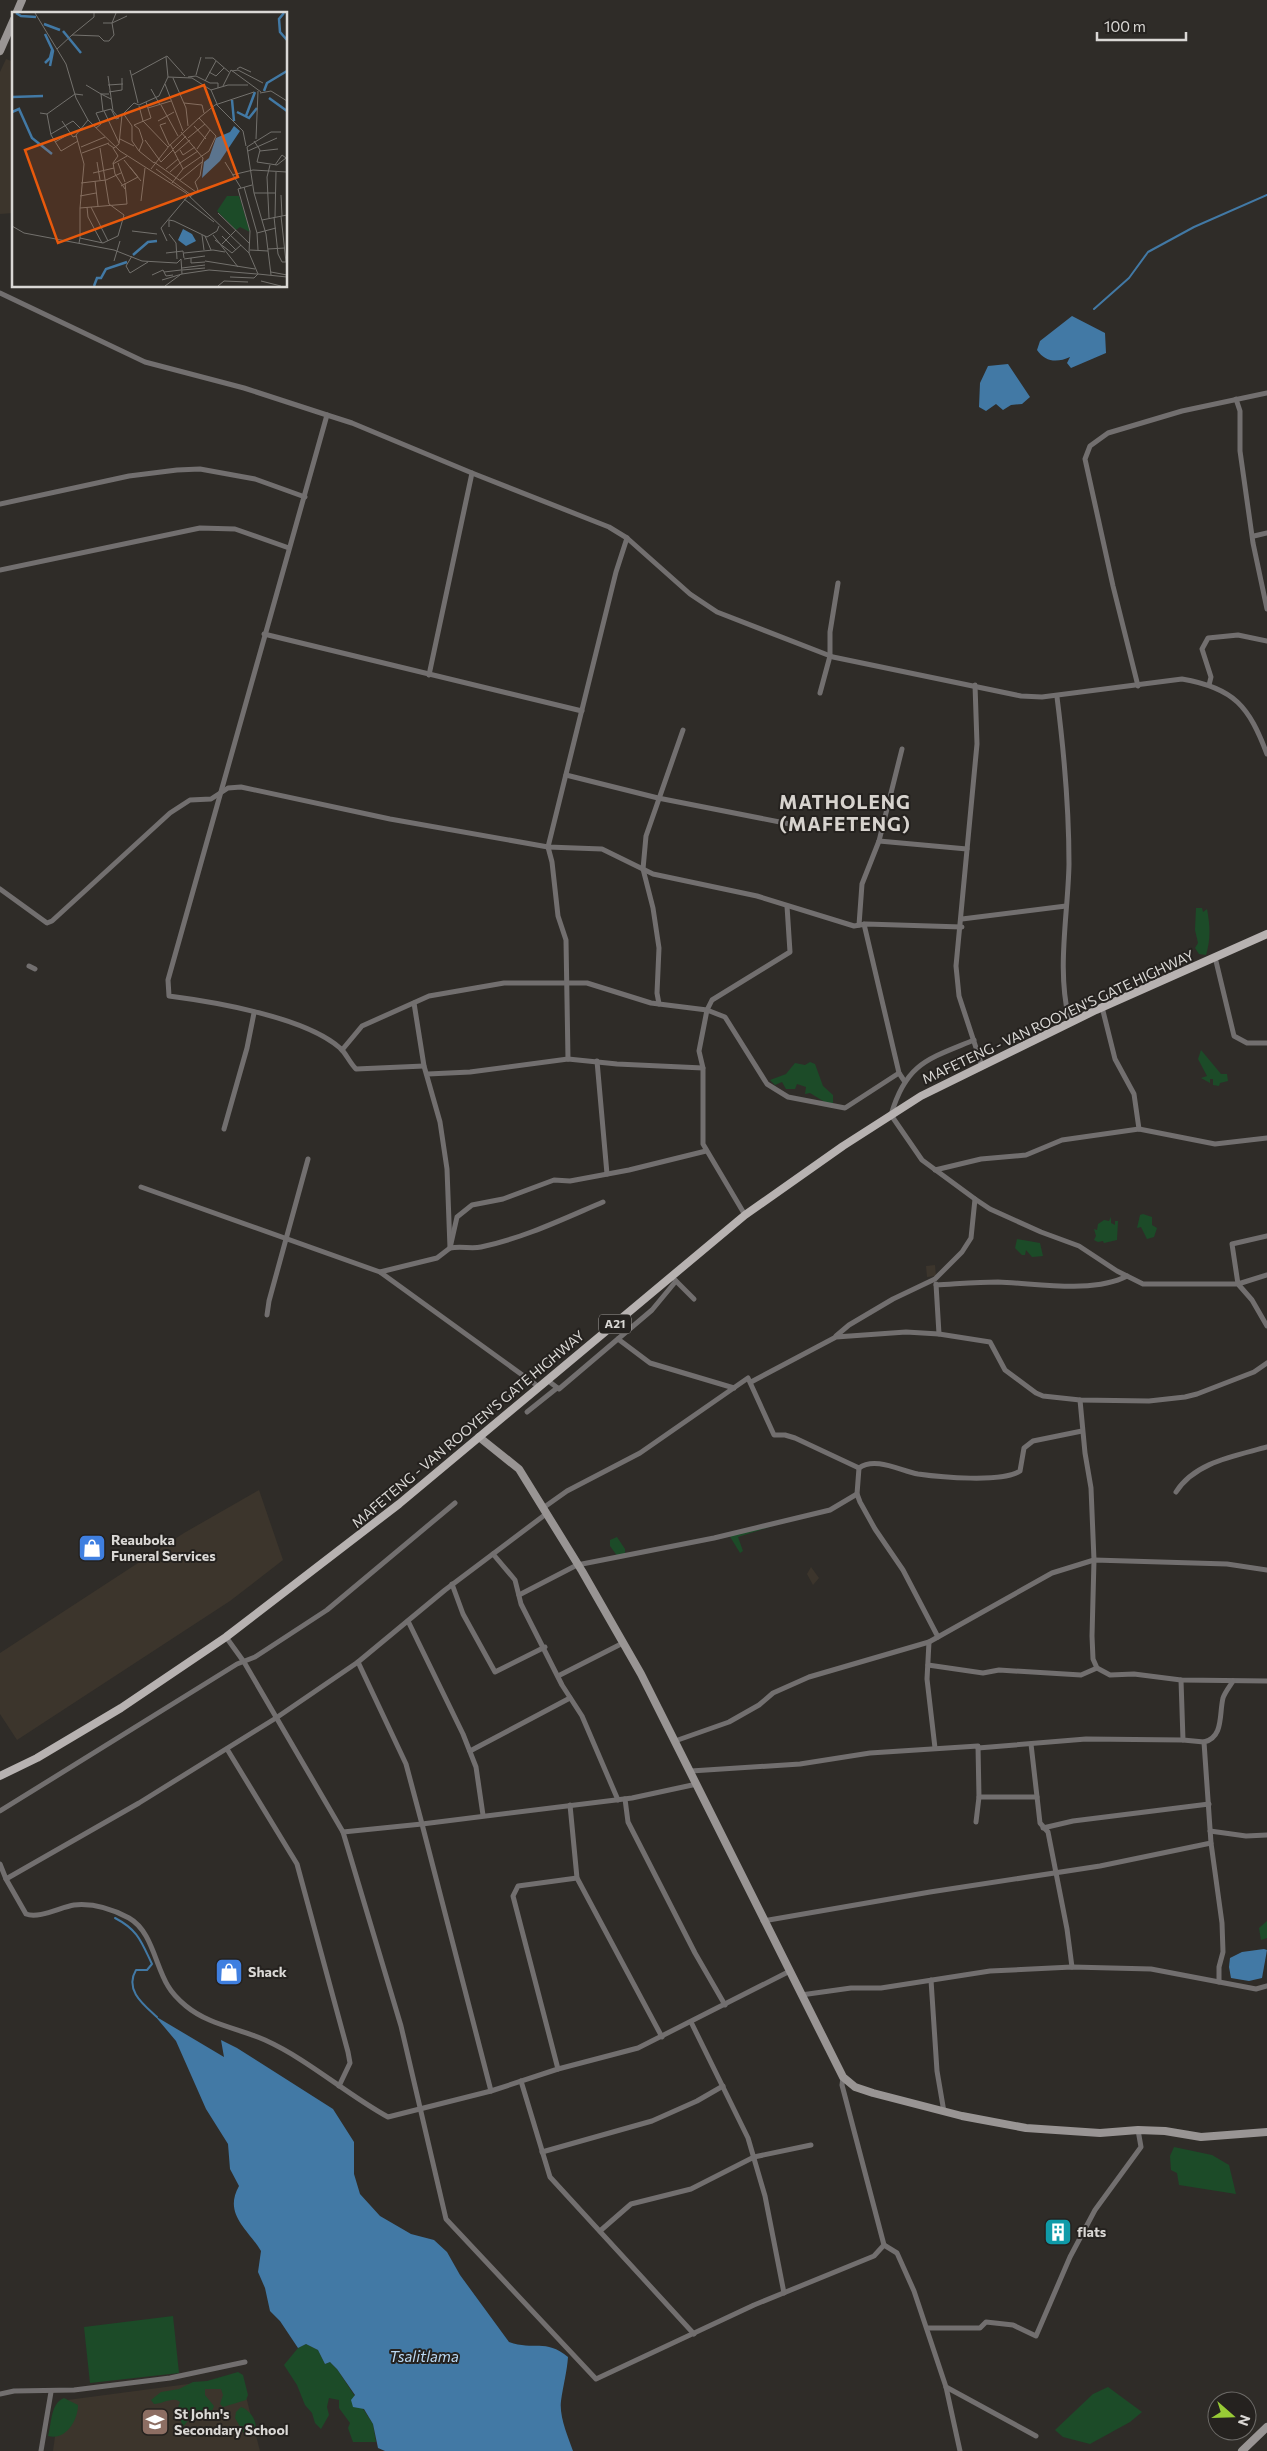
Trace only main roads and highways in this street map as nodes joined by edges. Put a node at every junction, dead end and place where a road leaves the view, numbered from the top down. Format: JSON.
{"nodes":[{"id":1,"x":1267,"y":934,"type":"edge"},
{"id":2,"x":0,"y":1776,"type":"edge"}],
"edges":[{"from":1,"to":2,"type":"main road","name":"MAFETENG - VAN ROOYEN'S GATE HIGHWAY","number":"A21"}]}
